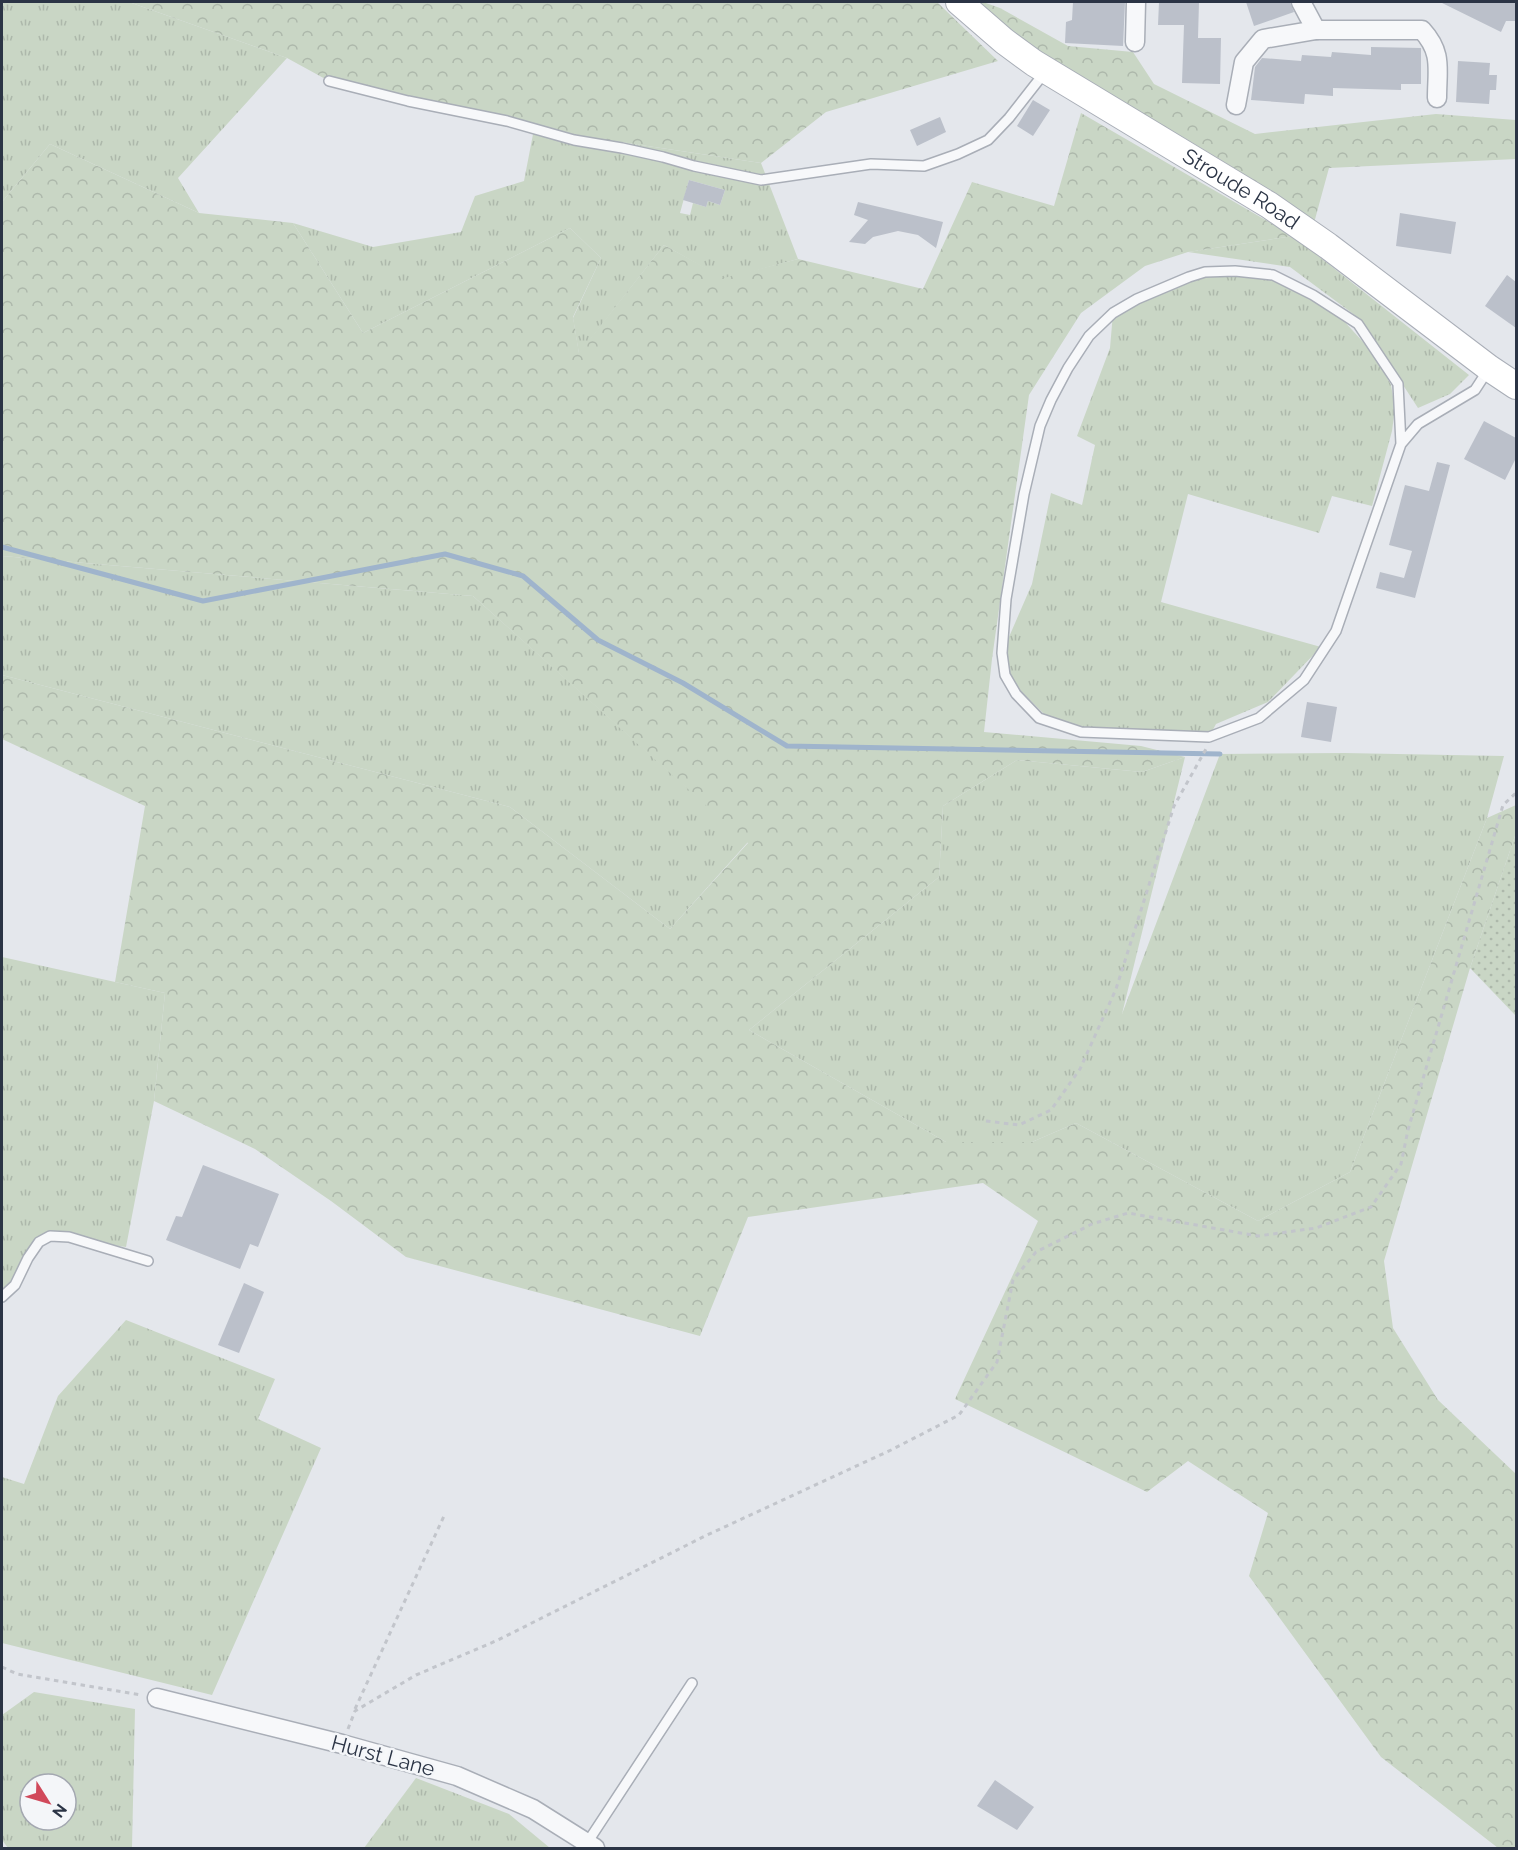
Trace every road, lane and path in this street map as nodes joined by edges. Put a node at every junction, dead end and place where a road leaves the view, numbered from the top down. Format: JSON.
{"nodes":[{"id":1,"x":959,"y":2,"type":"edge"},
{"id":2,"x":1136,"y":2,"type":"edge"},
{"id":3,"x":1301,"y":2,"type":"edge"},
{"id":4,"x":1316,"y":30,"type":"junction"},
{"id":5,"x":1135,"y":42,"type":"dead end"},
{"id":6,"x":1046,"y":70,"type":"junction"},
{"id":7,"x":329,"y":81,"type":"dead end"},
{"id":8,"x":1437,"y":98,"type":"dead end"},
{"id":9,"x":1236,"y":105,"type":"dead end"},
{"id":10,"x":1489,"y":368,"type":"junction"},
{"id":11,"x":1516,"y":386,"type":"edge"},
{"id":12,"x":1401,"y":444,"type":"junction"},
{"id":13,"x":1207,"y":747,"type":"dead end"},
{"id":14,"x":1516,"y":793,"type":"edge"},
{"id":15,"x":986,"y":1121,"type":"dead end"},
{"id":16,"x":148,"y":1261,"type":"dead end"},
{"id":17,"x":2,"y":1297,"type":"edge"},
{"id":18,"x":444,"y":1516,"type":"dead end"},
{"id":19,"x":2,"y":1667,"type":"edge"},
{"id":20,"x":692,"y":1683,"type":"dead end"},
{"id":21,"x":157,"y":1698,"type":"joint"},
{"id":22,"x":354,"y":1711,"type":"junction"},
{"id":23,"x":342,"y":1744,"type":"junction"},
{"id":24,"x":591,"y":1846,"type":"edge"}],
"edges":[{"from":1,"to":6,"type":"street","name":"Stroude Road"},
{"from":2,"to":5,"type":"street"},
{"from":3,"to":4,"type":"street"},
{"from":4,"to":8,"type":"street"},
{"from":4,"to":9,"type":"street"},
{"from":6,"to":7,"type":"lane"},
{"from":6,"to":10,"type":"street","name":"Stroude Road"},
{"from":10,"to":11,"type":"street","name":"Stroude Road"},
{"from":10,"to":12,"type":"lane"},
{"from":12,"to":12,"type":"lane"},
{"from":13,"to":15,"type":"path"},
{"from":14,"to":22,"type":"path"},
{"from":16,"to":17,"type":"lane"},
{"from":18,"to":22,"type":"path"},
{"from":19,"to":21,"type":"path"},
{"from":20,"to":24,"type":"lane"},
{"from":21,"to":23,"type":"street","name":"Hurst Lane"},
{"from":22,"to":23,"type":"path"},
{"from":23,"to":24,"type":"street","name":"Hurst Lane"}]}
